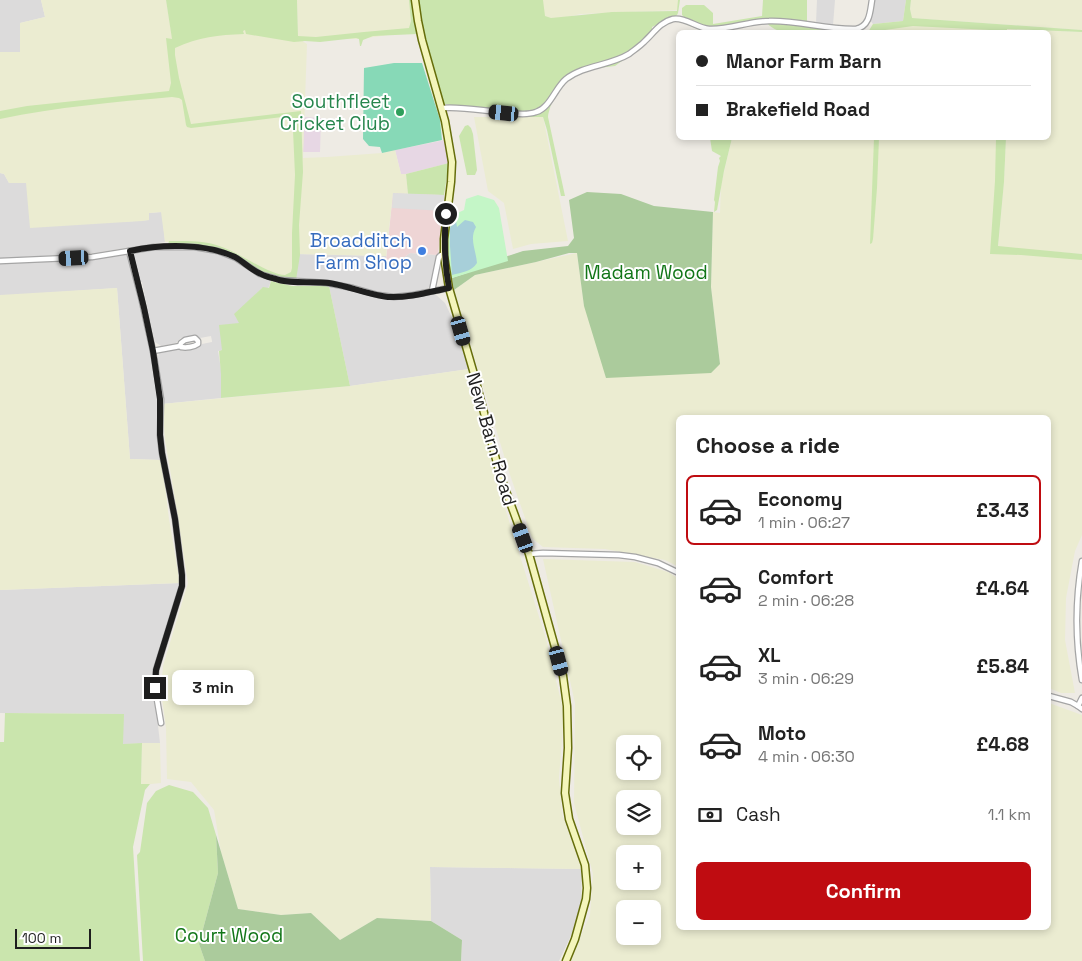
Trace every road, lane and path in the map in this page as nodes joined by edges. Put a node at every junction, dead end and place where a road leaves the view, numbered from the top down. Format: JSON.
{"nodes":[{"id":1,"x":415,"y":0,"type":"edge"},
{"id":2,"x":872,"y":0,"type":"edge"},
{"id":3,"x":442,"y":108,"type":"junction"},
{"id":4,"x":130,"y":251,"type":"junction"},
{"id":5,"x":444,"y":255,"type":"junction"},
{"id":6,"x":0,"y":261,"type":"edge"},
{"id":7,"x":449,"y":288,"type":"junction"},
{"id":8,"x":432,"y":291,"type":"junction"},
{"id":9,"x":180,"y":346,"type":"dead end"},
{"id":10,"x":153,"y":351,"type":"junction"},
{"id":11,"x":529,"y":554,"type":"junction"},
{"id":12,"x":1082,"y":561,"type":"edge"},
{"id":13,"x":676,"y":572,"type":"edge"},
{"id":14,"x":1080,"y":600,"type":"edge"},
{"id":15,"x":1082,"y":680,"type":"edge"},
{"id":16,"x":1051,"y":697,"type":"edge"},
{"id":17,"x":1082,"y":698,"type":"edge"},
{"id":18,"x":1080,"y":707,"type":"edge"},
{"id":19,"x":161,"y":723,"type":"dead end"},
{"id":20,"x":566,"y":961,"type":"edge"}],
"edges":[{"from":1,"to":3,"type":"street","name":"New Barn Road"},
{"from":2,"to":3,"type":"street"},
{"from":3,"to":5,"type":"street","name":"New Barn Road"},
{"from":4,"to":6,"type":"street"},
{"from":4,"to":8,"type":"street"},
{"from":4,"to":10,"type":"street"},
{"from":5,"to":7,"type":"street","name":"New Barn Road"},
{"from":5,"to":8,"type":"street"},
{"from":7,"to":8,"type":"street"},
{"from":7,"to":11,"type":"street","name":"New Barn Road"},
{"from":9,"to":10,"type":"street"},
{"from":10,"to":19,"type":"street"},
{"from":11,"to":13,"type":"street"},
{"from":11,"to":20,"type":"street","name":"New Barn Road"},
{"from":12,"to":14,"type":"street"},
{"from":14,"to":15,"type":"street"},
{"from":16,"to":18,"type":"street"},
{"from":17,"to":18,"type":"street"}]}
